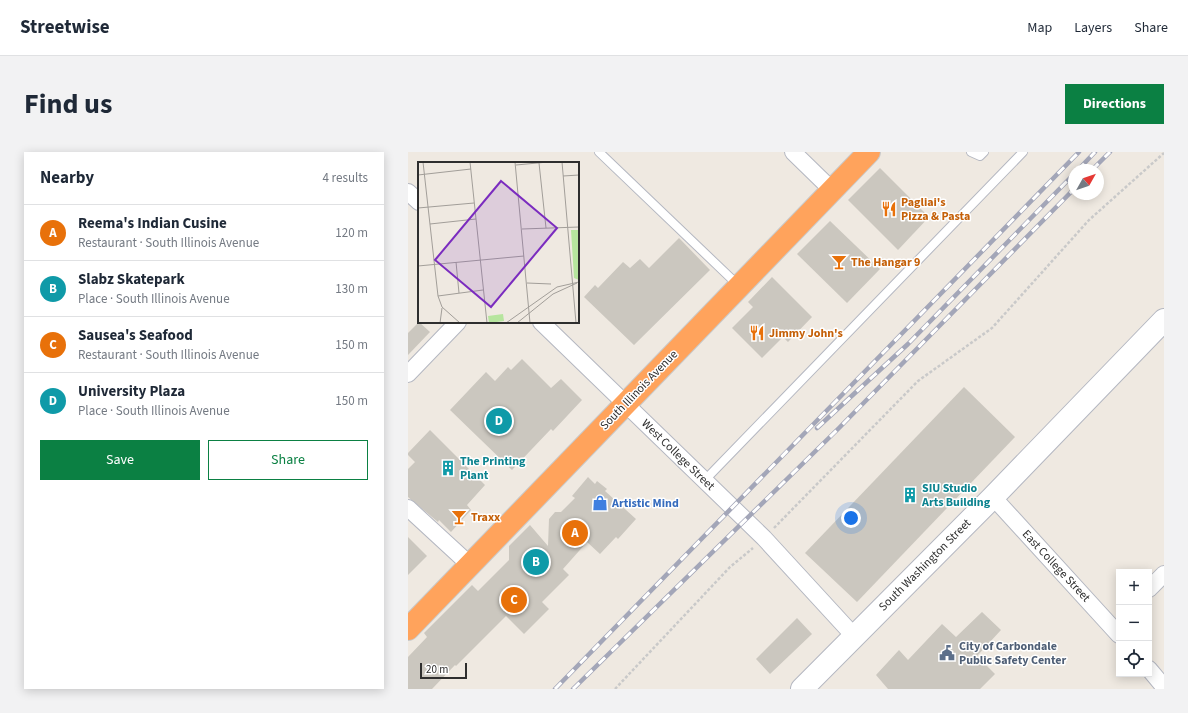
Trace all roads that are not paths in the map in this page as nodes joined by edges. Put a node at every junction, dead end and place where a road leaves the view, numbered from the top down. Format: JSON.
{"nodes":[{"id":1,"x":599,"y":152,"type":"edge"},
{"id":2,"x":793,"y":152,"type":"edge"},
{"id":3,"x":869,"y":152,"type":"edge"},
{"id":4,"x":971,"y":152,"type":"edge"},
{"id":5,"x":984,"y":152,"type":"edge"},
{"id":6,"x":1023,"y":152,"type":"edge"},
{"id":7,"x":832,"y":190,"type":"junction"},
{"id":8,"x":408,"y":192,"type":"edge"},
{"id":9,"x":418,"y":201,"type":"edge"},
{"id":10,"x":739,"y":286,"type":"junction"},
{"id":11,"x":1164,"y":320,"type":"edge"},
{"id":12,"x":457,"y":323,"type":"edge"},
{"id":13,"x":543,"y":323,"type":"edge"},
{"id":14,"x":408,"y":374,"type":"edge"},
{"id":15,"x":625,"y":404,"type":"junction"},
{"id":16,"x":704,"y":481,"type":"junction"},
{"id":17,"x":993,"y":497,"type":"junction"},
{"id":18,"x":408,"y":508,"type":"edge"},
{"id":19,"x":470,"y":565,"type":"junction"},
{"id":20,"x":1164,"y":574,"type":"edge"},
{"id":21,"x":1152,"y":586,"type":"edge"},
{"id":22,"x":1116,"y":627,"type":"edge"},
{"id":23,"x":408,"y":629,"type":"edge"},
{"id":24,"x":854,"y":636,"type":"junction"},
{"id":25,"x":1152,"y":673,"type":"edge"},
{"id":26,"x":1164,"y":687,"type":"edge"},
{"id":27,"x":802,"y":689,"type":"edge"}],
"edges":[{"from":1,"to":10,"type":"lane"},
{"from":2,"to":7,"type":"street"},
{"from":3,"to":7,"type":"highway","name":"South Illinois Avenue"},
{"from":4,"to":5,"type":"lane"},
{"from":6,"to":16,"type":"lane"},
{"from":7,"to":10,"type":"highway","name":"South Illinois Avenue"},
{"from":8,"to":9,"type":"street"},
{"from":10,"to":15,"type":"highway","name":"South Illinois Avenue"},
{"from":11,"to":17,"type":"street","name":"South Washington Street"},
{"from":12,"to":14,"type":"street"},
{"from":13,"to":15,"type":"street","name":"West College Street"},
{"from":15,"to":16,"type":"street","name":"West College Street"},
{"from":15,"to":19,"type":"highway","name":"South Illinois Avenue"},
{"from":16,"to":24,"type":"street","name":"West College Street"},
{"from":17,"to":22,"type":"street","name":"East College Street"},
{"from":17,"to":24,"type":"street","name":"South Washington Street"},
{"from":18,"to":19,"type":"street"},
{"from":19,"to":23,"type":"highway","name":"South Illinois Avenue"},
{"from":20,"to":21,"type":"street"},
{"from":24,"to":27,"type":"street","name":"South Washington Street"},
{"from":25,"to":26,"type":"street"}]}
